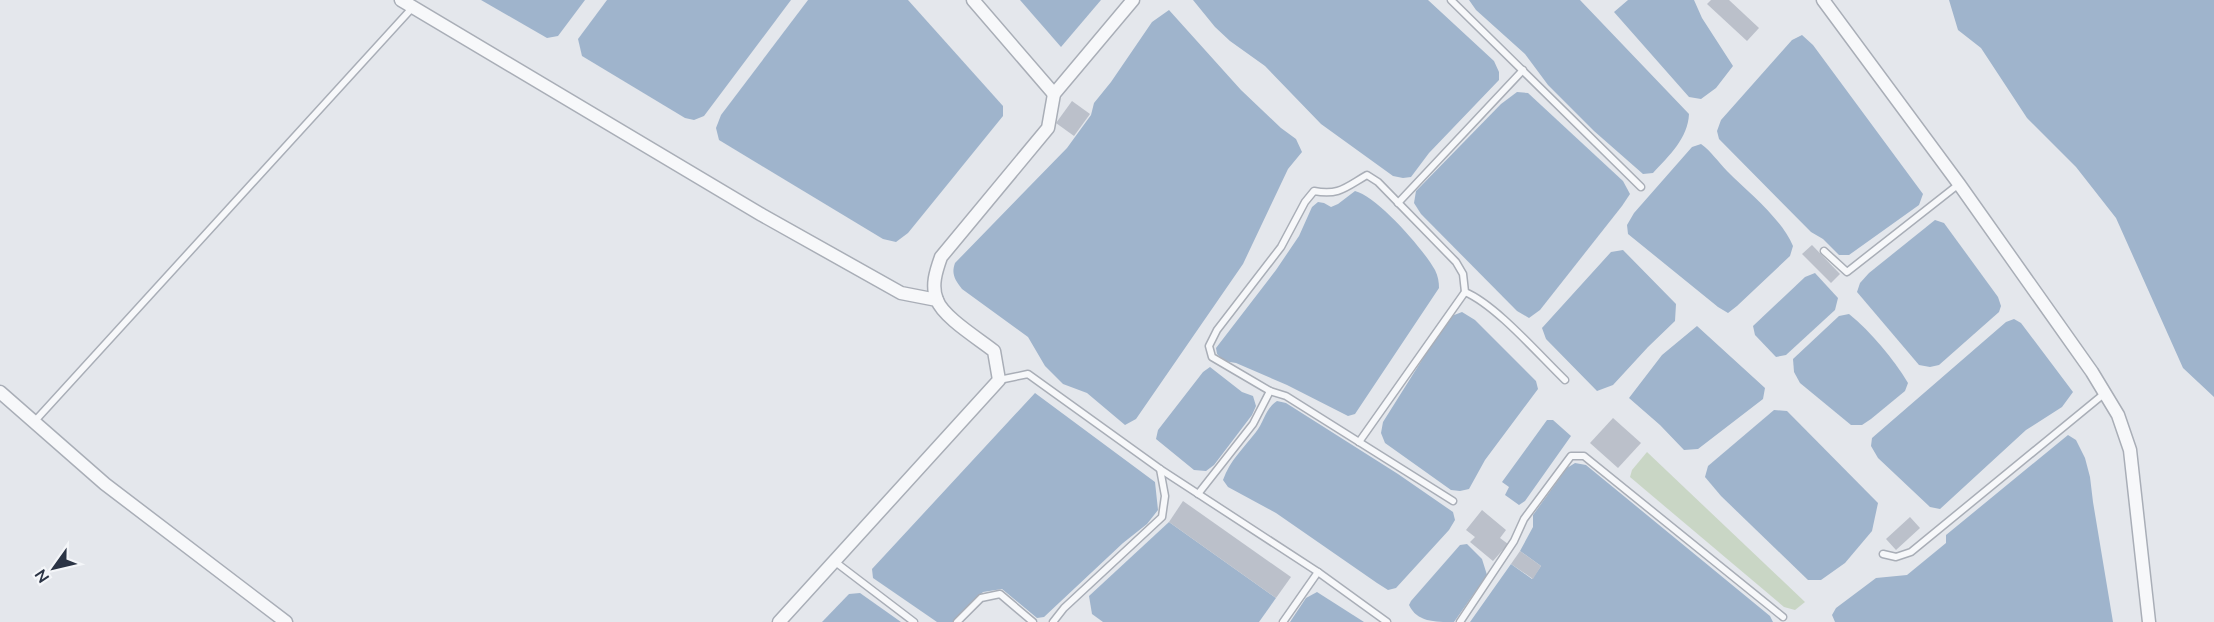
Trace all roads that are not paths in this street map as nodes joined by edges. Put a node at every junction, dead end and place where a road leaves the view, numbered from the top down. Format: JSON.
{"nodes":[{"id":1,"x":401,"y":0,"type":"edge"},
{"id":2,"x":973,"y":0,"type":"edge"},
{"id":3,"x":1133,"y":0,"type":"edge"},
{"id":4,"x":1451,"y":0,"type":"edge"},
{"id":5,"x":1823,"y":0,"type":"edge"},
{"id":6,"x":413,"y":7,"type":"junction"},
{"id":7,"x":1522,"y":70,"type":"junction"},
{"id":8,"x":1054,"y":94,"type":"junction"},
{"id":9,"x":1959,"y":184,"type":"junction"},
{"id":10,"x":1641,"y":187,"type":"dead end"},
{"id":11,"x":1398,"y":203,"type":"junction"},
{"id":12,"x":1824,"y":251,"type":"dead end"},
{"id":13,"x":1465,"y":292,"type":"junction"},
{"id":14,"x":937,"y":300,"type":"junction"},
{"id":15,"x":999,"y":380,"type":"junction"},
{"id":16,"x":1565,"y":380,"type":"dead end"},
{"id":17,"x":1270,"y":391,"type":"junction"},
{"id":18,"x":0,"y":392,"type":"edge"},
{"id":19,"x":2105,"y":393,"type":"junction"},
{"id":20,"x":34,"y":422,"type":"junction"},
{"id":21,"x":1359,"y":442,"type":"junction"},
{"id":22,"x":1160,"y":469,"type":"junction"},
{"id":23,"x":1198,"y":494,"type":"junction"},
{"id":24,"x":1453,"y":501,"type":"dead end"},
{"id":25,"x":1883,"y":554,"type":"dead end"},
{"id":26,"x":834,"y":561,"type":"junction"},
{"id":27,"x":1318,"y":572,"type":"junction"},
{"id":28,"x":1783,"y":617,"type":"dead end"},
{"id":29,"x":286,"y":622,"type":"edge"},
{"id":30,"x":779,"y":622,"type":"edge"},
{"id":31,"x":914,"y":622,"type":"edge"},
{"id":32,"x":957,"y":622,"type":"edge"},
{"id":33,"x":1033,"y":622,"type":"edge"},
{"id":34,"x":1053,"y":622,"type":"edge"},
{"id":35,"x":1283,"y":622,"type":"edge"},
{"id":36,"x":1387,"y":622,"type":"edge"},
{"id":37,"x":1460,"y":622,"type":"edge"},
{"id":38,"x":2149,"y":622,"type":"edge"}],
"edges":[{"from":1,"to":6,"type":"street"},
{"from":2,"to":8,"type":"street"},
{"from":3,"to":8,"type":"street"},
{"from":4,"to":7,"type":"lane"},
{"from":5,"to":9,"type":"street"},
{"from":6,"to":14,"type":"street"},
{"from":6,"to":20,"type":"lane"},
{"from":7,"to":10,"type":"lane"},
{"from":7,"to":11,"type":"lane"},
{"from":8,"to":14,"type":"street"},
{"from":9,"to":12,"type":"lane"},
{"from":9,"to":19,"type":"street"},
{"from":11,"to":13,"type":"lane"},
{"from":11,"to":17,"type":"lane"},
{"from":13,"to":16,"type":"lane"},
{"from":13,"to":21,"type":"lane"},
{"from":14,"to":15,"type":"street"},
{"from":15,"to":22,"type":"lane"},
{"from":15,"to":26,"type":"street"},
{"from":17,"to":21,"type":"lane"},
{"from":17,"to":23,"type":"lane"},
{"from":18,"to":20,"type":"street"},
{"from":19,"to":25,"type":"lane"},
{"from":19,"to":38,"type":"street"},
{"from":20,"to":29,"type":"street"},
{"from":21,"to":24,"type":"lane"},
{"from":22,"to":23,"type":"lane"},
{"from":22,"to":34,"type":"lane"},
{"from":23,"to":27,"type":"lane"},
{"from":26,"to":30,"type":"street"},
{"from":26,"to":31,"type":"lane"},
{"from":27,"to":35,"type":"lane"},
{"from":27,"to":36,"type":"lane"},
{"from":28,"to":37,"type":"lane"},
{"from":32,"to":33,"type":"lane"}]}
